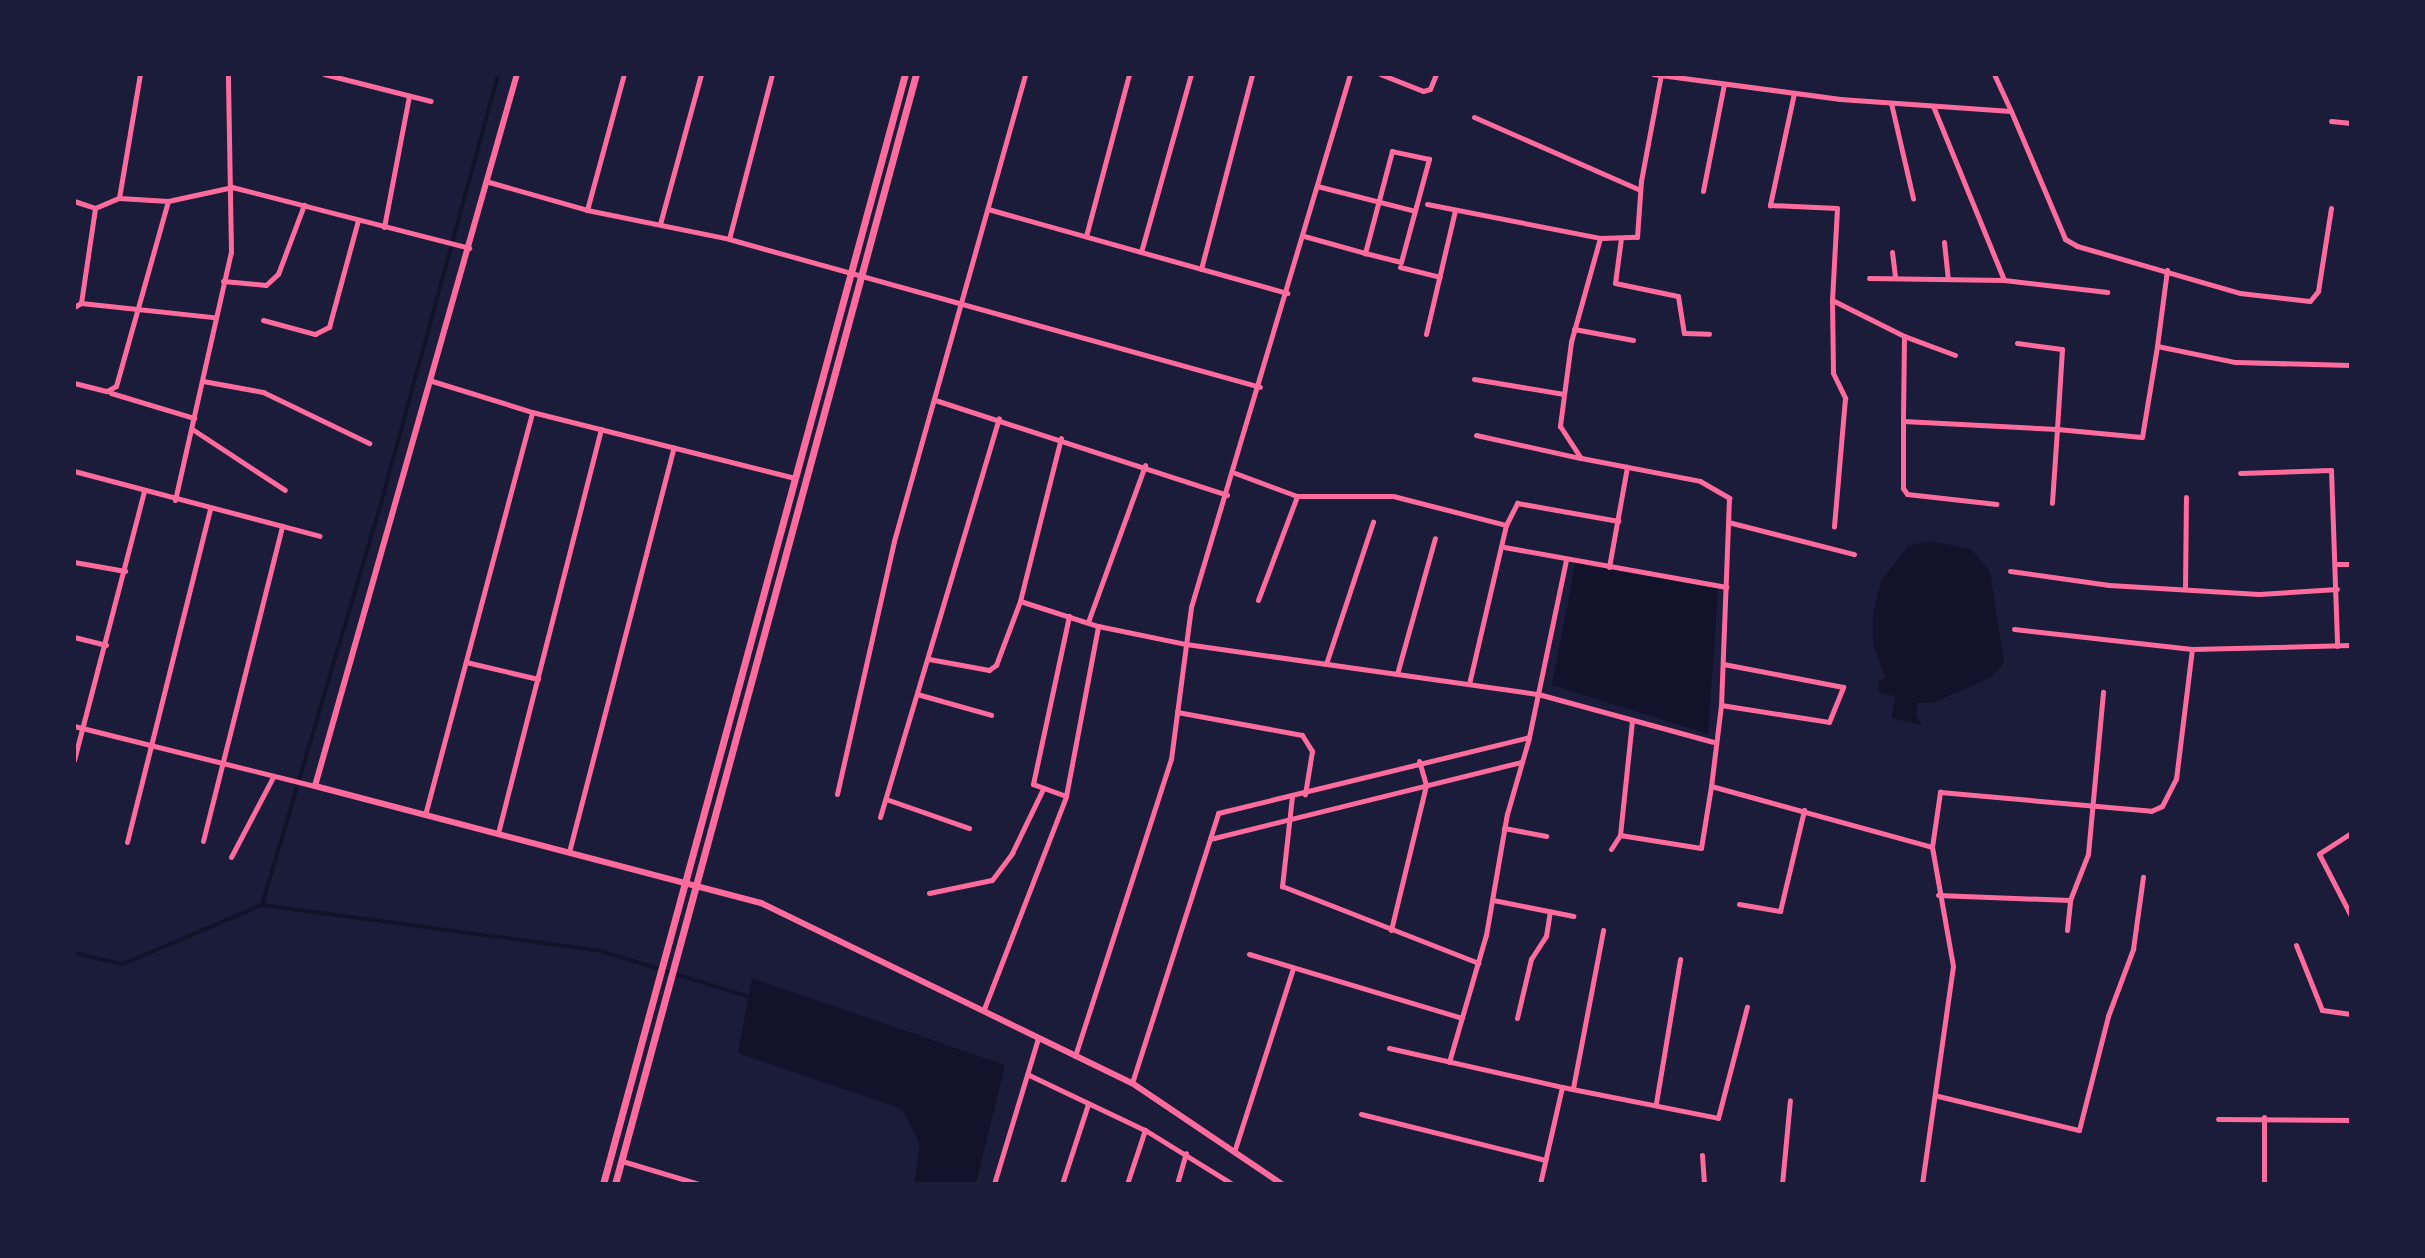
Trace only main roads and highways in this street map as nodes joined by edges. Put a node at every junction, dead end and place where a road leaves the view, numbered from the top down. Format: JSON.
{"nodes":[{"id":1,"x":905,"y":74,"type":"edge"},
{"id":2,"x":916,"y":74,"type":"edge"},
{"id":3,"x":854,"y":274,"type":"junction"},
{"id":4,"x":603,"y":1184,"type":"edge"},
{"id":5,"x":615,"y":1184,"type":"edge"}],
"edges":[{"from":1,"to":3,"type":"main road"},
{"from":2,"to":3,"type":"main road"},
{"from":3,"to":4,"type":"main road"},
{"from":3,"to":5,"type":"main road"}]}
